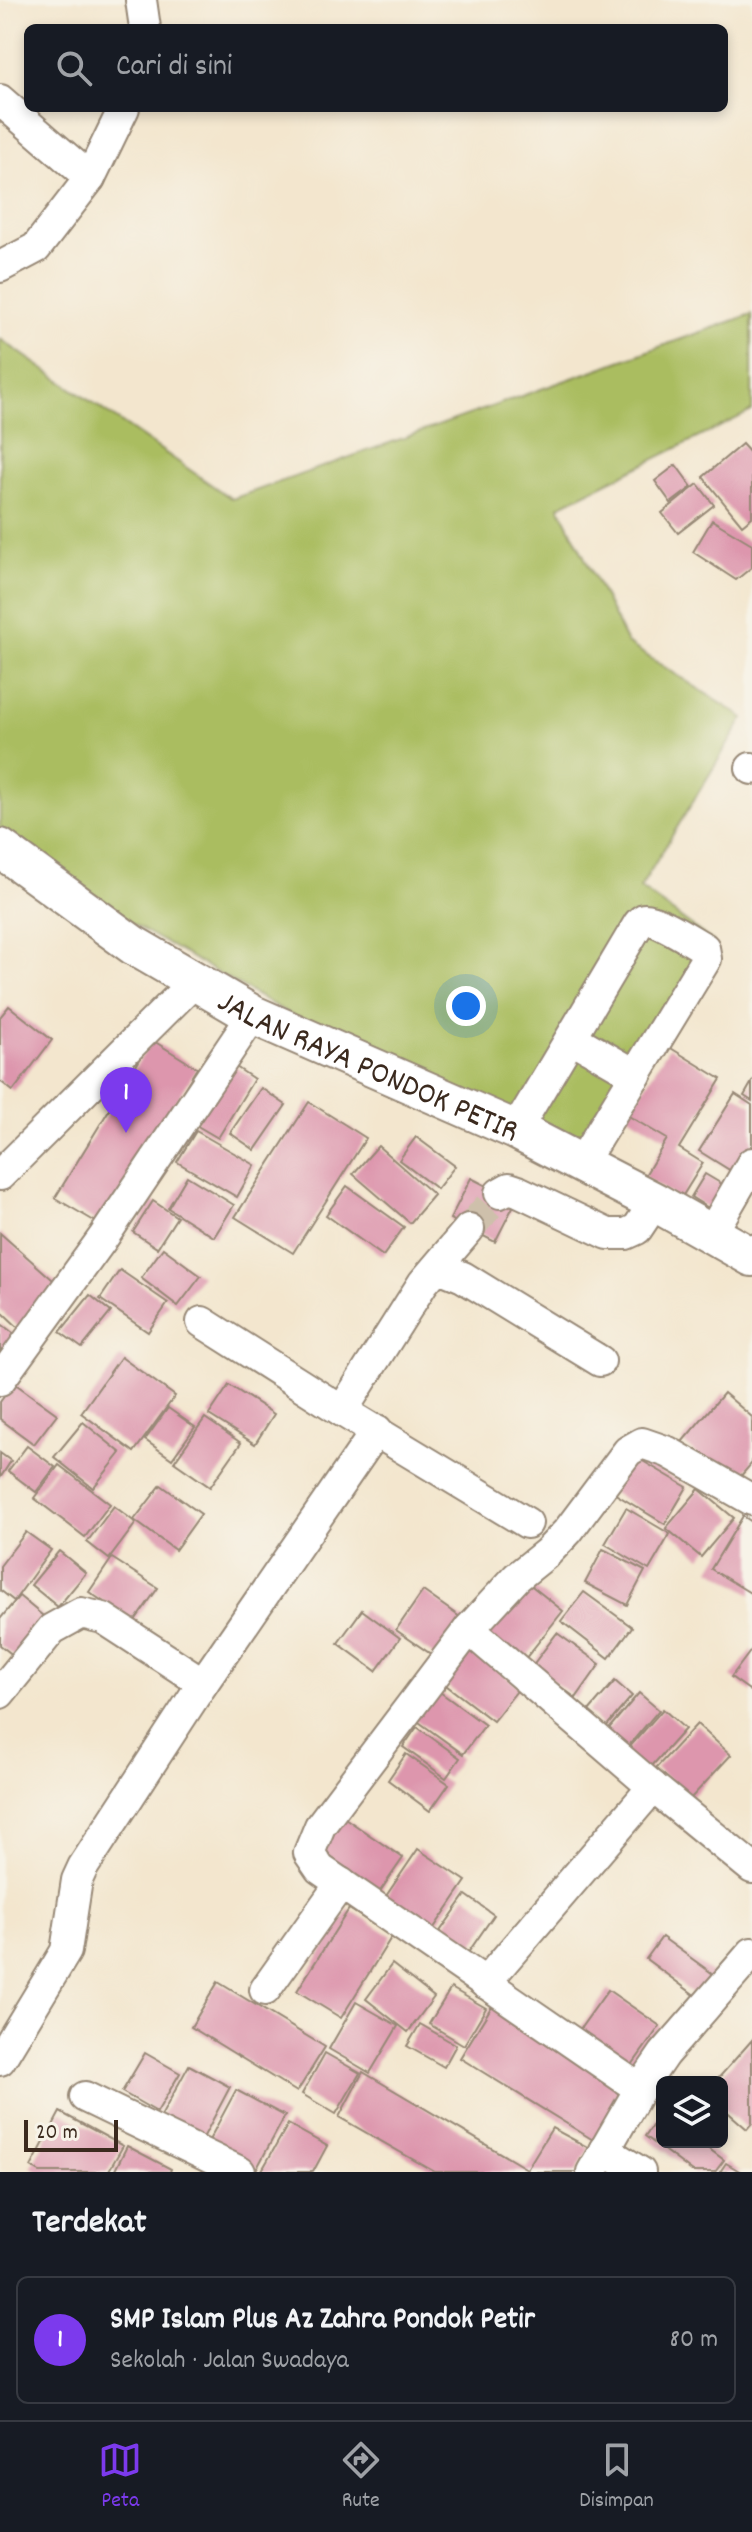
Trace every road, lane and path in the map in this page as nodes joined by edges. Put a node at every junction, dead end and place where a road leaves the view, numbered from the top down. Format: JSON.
{"nodes":[{"id":1,"x":141,"y":0,"type":"edge"},
{"id":2,"x":144,"y":24,"type":"edge"},
{"id":3,"x":0,"y":100,"type":"edge"},
{"id":4,"x":122,"y":112,"type":"edge"},
{"id":5,"x":90,"y":178,"type":"junction"},
{"id":6,"x":0,"y":267,"type":"edge"},
{"id":7,"x":0,"y":848,"type":"edge"},
{"id":8,"x":195,"y":981,"type":"junction"},
{"id":9,"x":253,"y":1015,"type":"junction"},
{"id":10,"x":572,"y":1038,"type":"junction"},
{"id":11,"x":636,"y":1075,"type":"junction"},
{"id":12,"x":516,"y":1130,"type":"junction"},
{"id":13,"x":752,"y":1163,"type":"edge"},
{"id":14,"x":581,"y":1164,"type":"junction"},
{"id":15,"x":0,"y":1175,"type":"edge"},
{"id":16,"x":500,"y":1193,"type":"dead end"},
{"id":17,"x":655,"y":1202,"type":"junction"},
{"id":18,"x":469,"y":1229,"type":"tunnel mouth"},
{"id":19,"x":711,"y":1234,"type":"junction"},
{"id":20,"x":752,"y":1257,"type":"edge"},
{"id":21,"x":435,"y":1270,"type":"junction"},
{"id":22,"x":202,"y":1322,"type":"dead end"},
{"id":23,"x":600,"y":1361,"type":"dead end"},
{"id":24,"x":0,"y":1380,"type":"edge"},
{"id":25,"x":342,"y":1411,"type":"junction"},
{"id":26,"x":377,"y":1430,"type":"junction"},
{"id":27,"x":752,"y":1500,"type":"edge"},
{"id":28,"x":527,"y":1523,"type":"dead end"},
{"id":29,"x":469,"y":1629,"type":"junction"},
{"id":30,"x":203,"y":1683,"type":"junction"},
{"id":31,"x":0,"y":1693,"type":"edge"},
{"id":32,"x":653,"y":1787,"type":"junction"},
{"id":33,"x":752,"y":1868,"type":"edge"},
{"id":34,"x":341,"y":1883,"type":"junction"},
{"id":35,"x":752,"y":1953,"type":"edge"},
{"id":36,"x":485,"y":1983,"type":"junction"},
{"id":37,"x":265,"y":1990,"type":"dead end"},
{"id":38,"x":0,"y":2060,"type":"edge"},
{"id":39,"x":640,"y":2089,"type":"junction"},
{"id":40,"x":85,"y":2097,"type":"dead end"},
{"id":41,"x":598,"y":2161,"type":"edge"},
{"id":42,"x":240,"y":2172,"type":"edge"},
{"id":43,"x":640,"y":2172,"type":"edge"}],
"edges":[{"from":1,"to":2,"type":"street"},
{"from":3,"to":5,"type":"street"},
{"from":4,"to":5,"type":"street"},
{"from":5,"to":6,"type":"street"},
{"from":7,"to":8,"type":"main road","name":"JALAN RAYA PONDOK PETIR"},
{"from":8,"to":9,"type":"main road","name":"JALAN RAYA PONDOK PETIR"},
{"from":8,"to":15,"type":"street"},
{"from":9,"to":12,"type":"main road","name":"JALAN RAYA PONDOK PETIR"},
{"from":9,"to":24,"type":"street"},
{"from":10,"to":11,"type":"street"},
{"from":10,"to":11,"type":"street"},
{"from":10,"to":12,"type":"street"},
{"from":11,"to":14,"type":"street"},
{"from":12,"to":14,"type":"main road","name":"JALAN RAYA PONDOK PETIR"},
{"from":13,"to":19,"type":"street"},
{"from":14,"to":17,"type":"main road","name":"JALAN RAYA PONDOK PETIR"},
{"from":16,"to":17,"type":"street"},
{"from":17,"to":19,"type":"main road","name":"JALAN RAYA PONDOK PETIR"},
{"from":18,"to":21,"type":"street"},
{"from":19,"to":20,"type":"main road","name":"JALAN RAYA PONDOK PETIR"},
{"from":21,"to":23,"type":"street"},
{"from":21,"to":25,"type":"street"},
{"from":22,"to":25,"type":"street"},
{"from":25,"to":26,"type":"street"},
{"from":26,"to":28,"type":"street"},
{"from":26,"to":30,"type":"street"},
{"from":27,"to":29,"type":"street"},
{"from":29,"to":32,"type":"street"},
{"from":29,"to":34,"type":"street"},
{"from":30,"to":31,"type":"street"},
{"from":30,"to":38,"type":"street"},
{"from":32,"to":33,"type":"street"},
{"from":32,"to":36,"type":"street"},
{"from":34,"to":36,"type":"street"},
{"from":34,"to":37,"type":"street"},
{"from":35,"to":39,"type":"street"},
{"from":36,"to":39,"type":"street"},
{"from":39,"to":41,"type":"street"},
{"from":40,"to":42,"type":"street"},
{"from":41,"to":43,"type":"street"}]}
